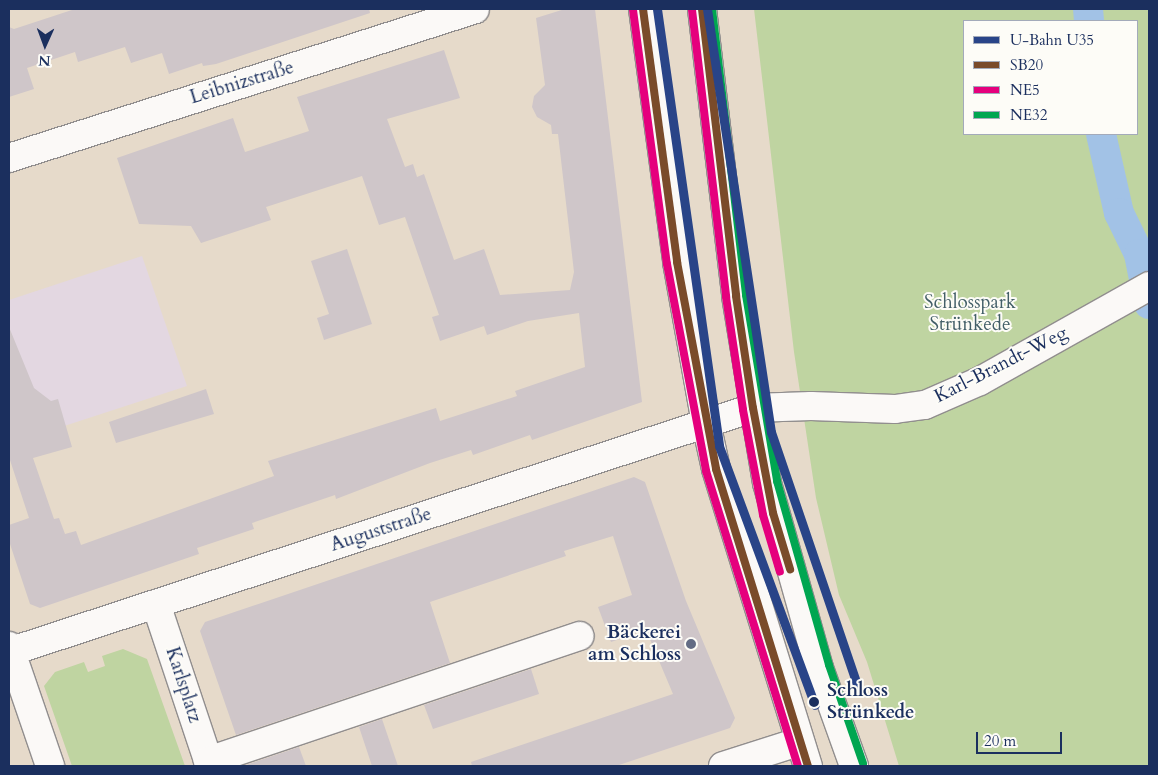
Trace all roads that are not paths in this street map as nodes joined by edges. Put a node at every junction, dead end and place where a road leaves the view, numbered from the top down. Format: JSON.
{"nodes":[{"id":1,"x":475,"y":9,"type":"edge"},
{"id":2,"x":643,"y":9,"type":"edge"},
{"id":3,"x":702,"y":9,"type":"edge"},
{"id":4,"x":9,"y":158,"type":"edge"},
{"id":5,"x":1149,"y":286,"type":"edge"},
{"id":6,"x":753,"y":408,"type":"junction"},
{"id":7,"x":706,"y":423,"type":"junction"},
{"id":8,"x":156,"y":604,"type":"junction"},
{"id":9,"x":580,"y":636,"type":"dead end"},
{"id":10,"x":9,"y":650,"type":"edge"},
{"id":11,"x":803,"y":754,"type":"edge"},
{"id":12,"x":209,"y":764,"type":"edge"},
{"id":13,"x":50,"y":766,"type":"edge"},
{"id":14,"x":723,"y":766,"type":"edge"},
{"id":15,"x":854,"y":766,"type":"edge"}],
"edges":[{"from":1,"to":4,"type":"street","name":"Leibnizstraße"},
{"from":2,"to":7,"type":"street"},
{"from":3,"to":6,"type":"street"},
{"from":5,"to":6,"type":"street","name":"Karl-Brandt-Weg"},
{"from":6,"to":7,"type":"street","name":"Auguststraße"},
{"from":6,"to":15,"type":"street"},
{"from":7,"to":8,"type":"street","name":"Auguststraße"},
{"from":7,"to":11,"type":"street"},
{"from":8,"to":10,"type":"street","name":"Auguststraße"},
{"from":8,"to":12,"type":"street","name":"Karlsplatz"},
{"from":9,"to":12,"type":"street"},
{"from":10,"to":13,"type":"street"},
{"from":11,"to":14,"type":"street"}]}
